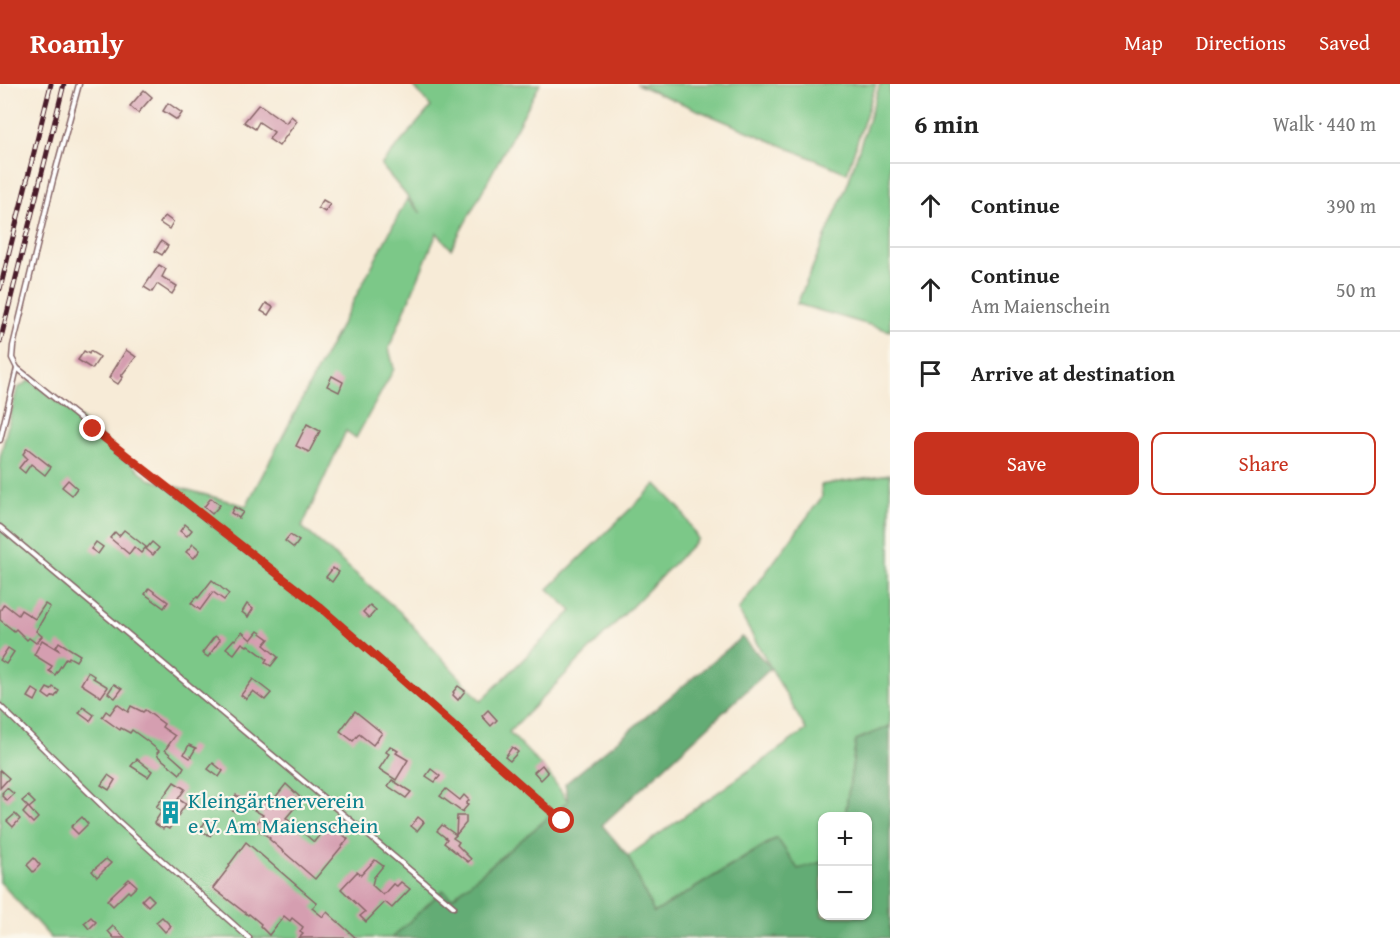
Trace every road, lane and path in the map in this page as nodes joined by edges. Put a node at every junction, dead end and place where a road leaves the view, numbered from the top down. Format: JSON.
{"nodes":[{"id":1,"x":79,"y":84,"type":"edge"},
{"id":2,"x":17,"y":368,"type":"junction"},
{"id":3,"x":0,"y":440,"type":"edge"},
{"id":4,"x":0,"y":527,"type":"edge"},
{"id":5,"x":0,"y":706,"type":"edge"},
{"id":6,"x":562,"y":821,"type":"dead end"},
{"id":7,"x":454,"y":907,"type":"dead end"},
{"id":8,"x":249,"y":938,"type":"edge"}],
"edges":[{"from":1,"to":2,"type":"lane"},
{"from":2,"to":3,"type":"lane"},
{"from":2,"to":6,"type":"lane"},
{"from":4,"to":7,"type":"lane"},
{"from":5,"to":8,"type":"lane"}]}
